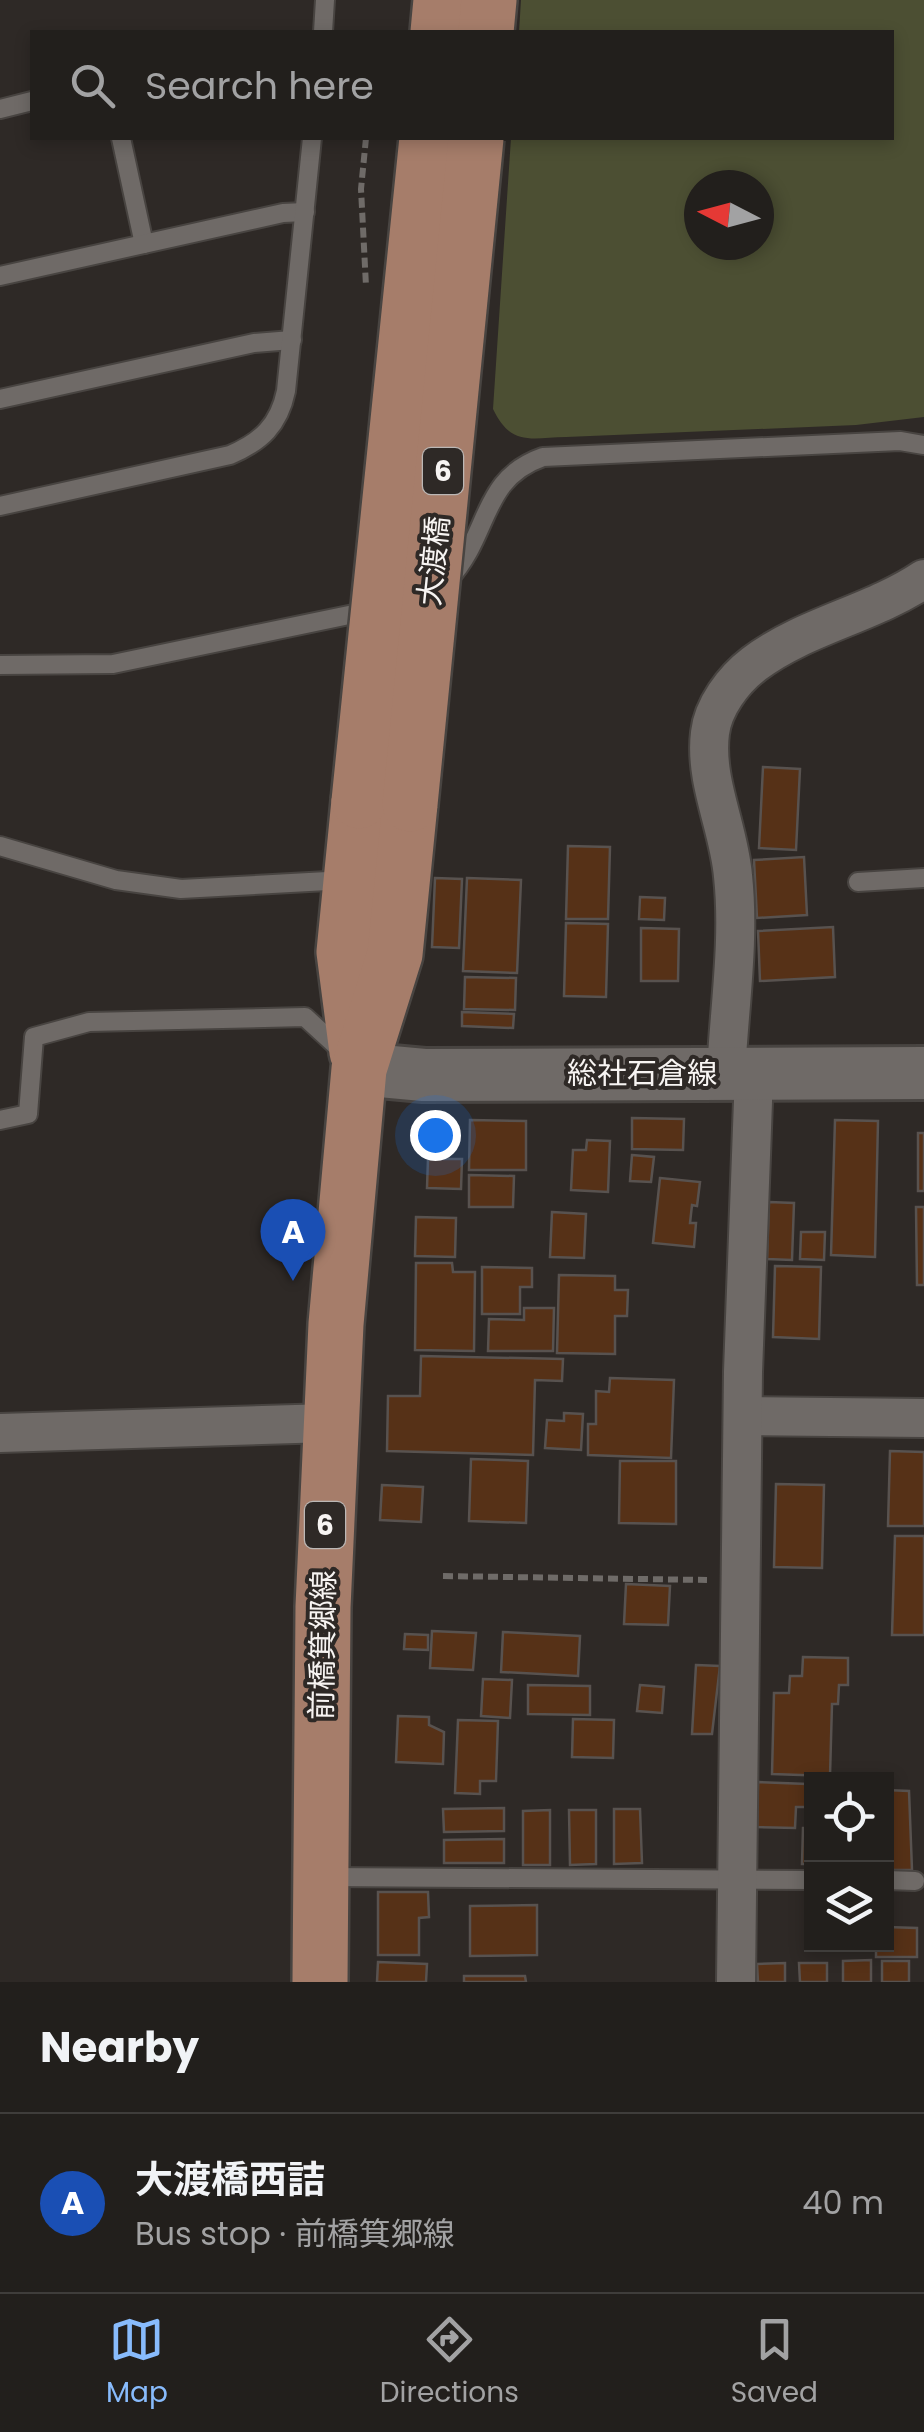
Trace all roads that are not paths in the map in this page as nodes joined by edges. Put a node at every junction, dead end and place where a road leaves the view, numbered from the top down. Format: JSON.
{"nodes":[{"id":1,"x":325,"y":0,"type":"edge"},
{"id":2,"x":441,"y":0,"type":"edge"},
{"id":3,"x":489,"y":0,"type":"edge"},
{"id":4,"x":323,"y":30,"type":"edge"},
{"id":5,"x":438,"y":30,"type":"edge"},
{"id":6,"x":486,"y":30,"type":"edge"},
{"id":7,"x":30,"y":102,"type":"edge"},
{"id":8,"x":0,"y":109,"type":"edge"},
{"id":9,"x":121,"y":140,"type":"edge"},
{"id":10,"x":312,"y":140,"type":"edge"},
{"id":11,"x":427,"y":140,"type":"edge"},
{"id":12,"x":476,"y":140,"type":"edge"},
{"id":13,"x":304,"y":212,"type":"junction"},
{"id":14,"x":144,"y":244,"type":"junction"},
{"id":15,"x":0,"y":276,"type":"edge"},
{"id":16,"x":292,"y":340,"type":"junction"},
{"id":17,"x":0,"y":400,"type":"edge"},
{"id":18,"x":924,"y":445,"type":"edge"},
{"id":19,"x":1,"y":503,"type":"edge"},
{"id":20,"x":924,"y":579,"type":"edge"},
{"id":21,"x":0,"y":664,"type":"edge"},
{"id":22,"x":385,"y":803,"type":"junction"},
{"id":23,"x":0,"y":846,"type":"edge"},
{"id":24,"x":924,"y":878,"type":"edge"},
{"id":25,"x":352,"y":880,"type":"junction"},
{"id":26,"x":858,"y":882,"type":"dead end"},
{"id":27,"x":359,"y":1070,"type":"junction"},
{"id":28,"x":924,"y":1073,"type":"edge"},
{"id":29,"x":740,"y":1074,"type":"junction"},
{"id":30,"x":0,"y":1120,"type":"edge"},
{"id":31,"x":743,"y":1416,"type":"junction"},
{"id":32,"x":924,"y":1418,"type":"edge"},
{"id":33,"x":329,"y":1422,"type":"junction"},
{"id":34,"x":0,"y":1434,"type":"edge"},
{"id":35,"x":321,"y":1877,"type":"junction"},
{"id":36,"x":738,"y":1879,"type":"junction"},
{"id":37,"x":804,"y":1880,"type":"edge"},
{"id":38,"x":894,"y":1880,"type":"edge"},
{"id":39,"x":914,"y":1880,"type":"dead end"},
{"id":40,"x":320,"y":1982,"type":"edge"},
{"id":41,"x":736,"y":1982,"type":"edge"}],
"edges":[{"from":1,"to":4,"type":"lane"},
{"from":2,"to":5,"type":"main road"},
{"from":3,"to":6,"type":"main road"},
{"from":7,"to":8,"type":"lane"},
{"from":9,"to":14,"type":"lane"},
{"from":10,"to":13,"type":"lane"},
{"from":11,"to":22,"type":"main road","name":"大渡橋","number":"6","bridge":true},
{"from":12,"to":22,"type":"main road","name":"大渡橋","number":"6","bridge":true},
{"from":13,"to":14,"type":"lane"},
{"from":13,"to":16,"type":"lane"},
{"from":14,"to":15,"type":"lane"},
{"from":16,"to":17,"type":"lane"},
{"from":16,"to":19,"type":"lane"},
{"from":18,"to":21,"type":"lane"},
{"from":20,"to":29,"type":"street"},
{"from":22,"to":25,"type":"main road","name":"前橋箕郷線","number":"6"},
{"from":22,"to":27,"type":"main road","name":"前橋箕郷線","number":"6"},
{"from":23,"to":25,"type":"lane"},
{"from":24,"to":26,"type":"lane"},
{"from":25,"to":27,"type":"main road","name":"前橋箕郷線","number":"6"},
{"from":27,"to":29,"type":"main road","name":"総社石倉線"},
{"from":27,"to":30,"type":"lane"},
{"from":27,"to":33,"type":"main road","name":"前橋箕郷線","number":"6"},
{"from":28,"to":29,"type":"main road","name":"総社石倉線"},
{"from":29,"to":31,"type":"street"},
{"from":31,"to":32,"type":"street"},
{"from":31,"to":36,"type":"street"},
{"from":33,"to":34,"type":"street"},
{"from":33,"to":35,"type":"main road","name":"前橋箕郷線","number":"6"},
{"from":35,"to":36,"type":"lane"},
{"from":35,"to":40,"type":"main road","name":"前橋箕郷線","number":"6"},
{"from":36,"to":37,"type":"lane"},
{"from":36,"to":41,"type":"street"},
{"from":38,"to":39,"type":"lane"}]}
